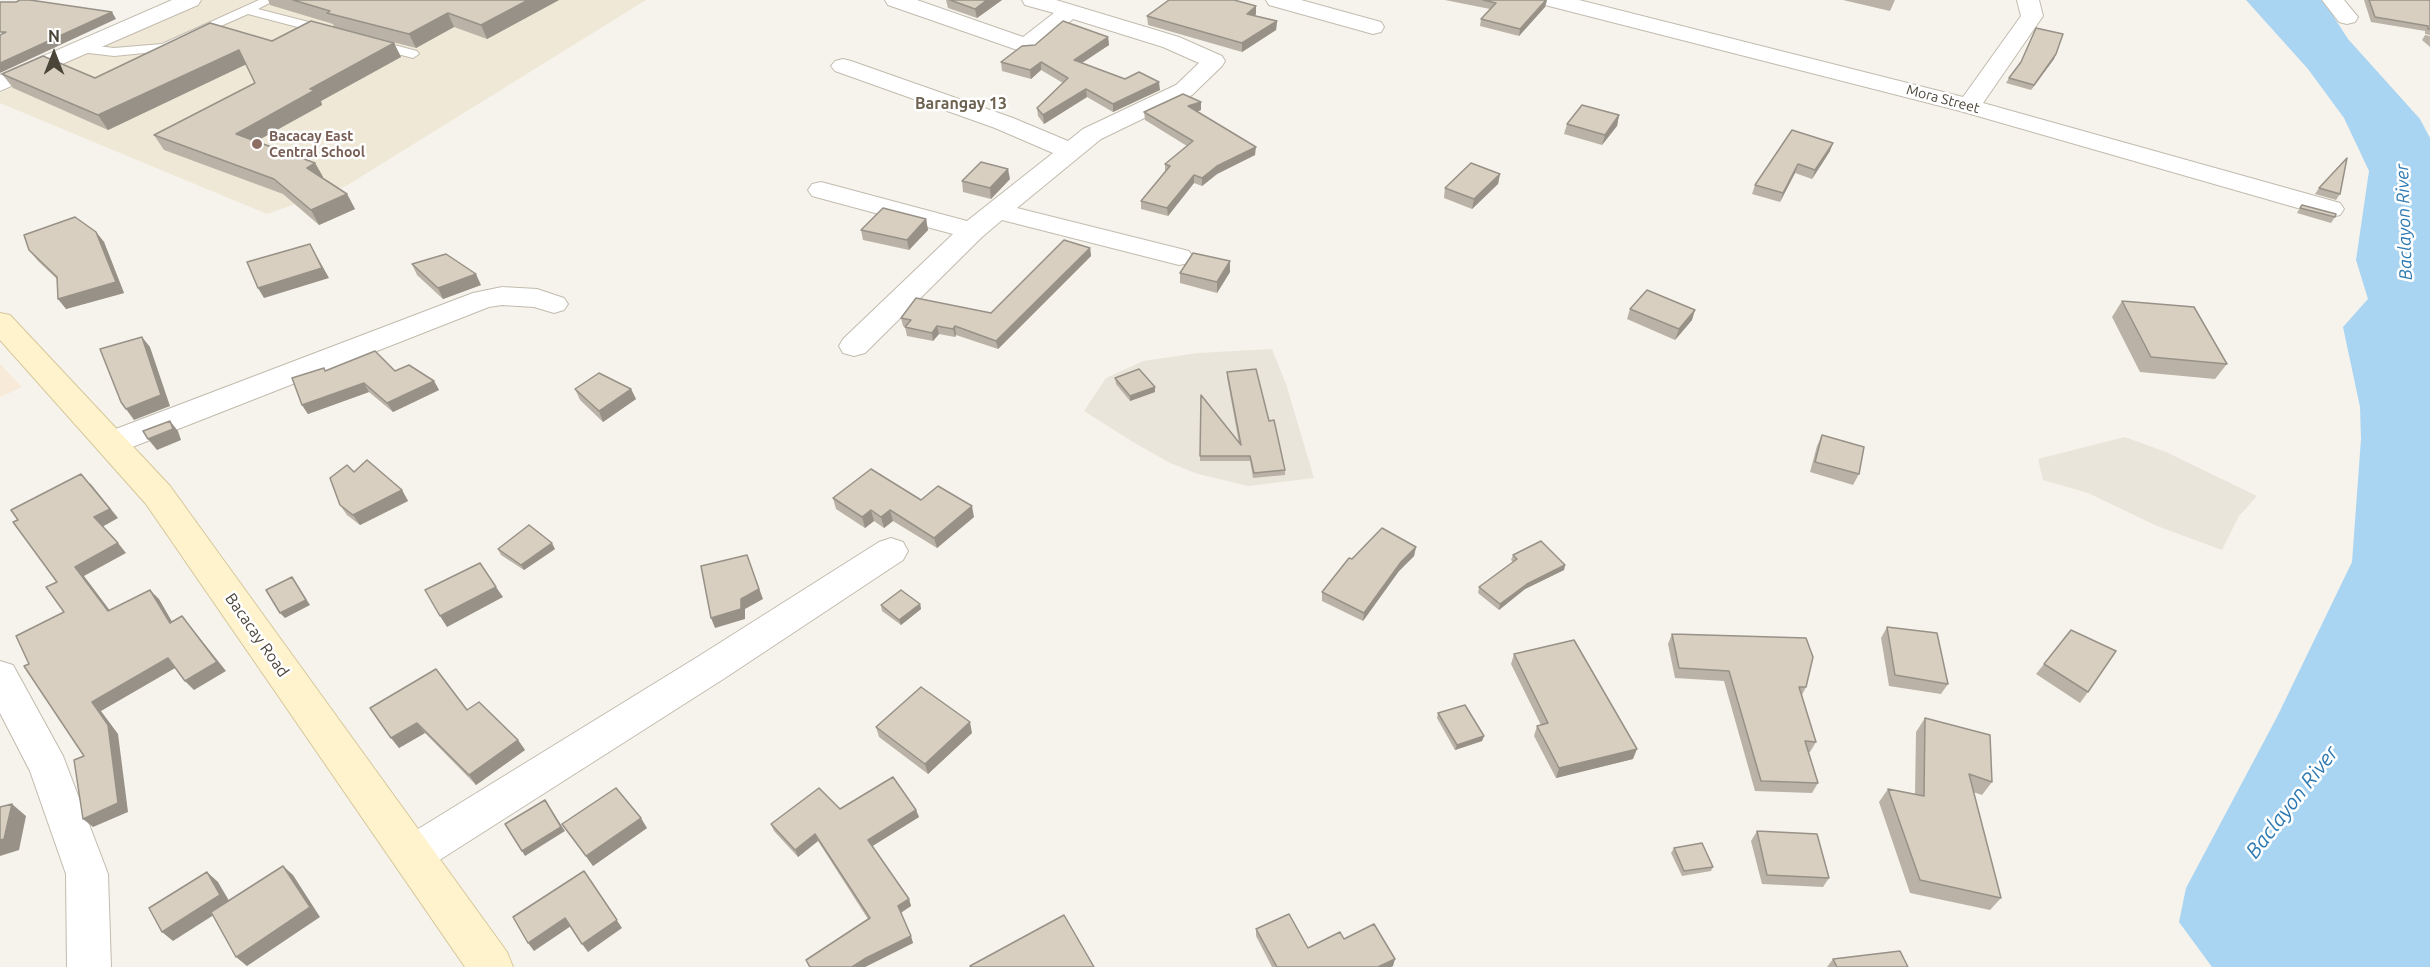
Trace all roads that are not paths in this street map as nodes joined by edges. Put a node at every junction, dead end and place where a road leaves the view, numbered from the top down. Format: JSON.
{"nodes":[{"id":1,"x":190,"y":0,"type":"edge"},
{"id":2,"x":269,"y":0,"type":"edge"},
{"id":3,"x":896,"y":0,"type":"edge"},
{"id":4,"x":1033,"y":0,"type":"edge"},
{"id":5,"x":1277,"y":0,"type":"edge"},
{"id":6,"x":1553,"y":0,"type":"edge"},
{"id":7,"x":2028,"y":0,"type":"edge"},
{"id":8,"x":248,"y":9,"type":"junction"},
{"id":9,"x":1070,"y":12,"type":"junction"},
{"id":10,"x":1372,"y":27,"type":"dead end"},
{"id":11,"x":336,"y":33,"type":"edge"},
{"id":12,"x":358,"y":39,"type":"edge"},
{"id":13,"x":80,"y":48,"type":"junction"},
{"id":14,"x":413,"y":54,"type":"edge"},
{"id":15,"x":843,"y":66,"type":"dead end"},
{"id":16,"x":0,"y":84,"type":"edge"},
{"id":17,"x":1969,"y":106,"type":"junction"},
{"id":18,"x":1071,"y":151,"type":"junction"},
{"id":19,"x":821,"y":190,"type":"dead end"},
{"id":20,"x":2331,"y":209,"type":"dead end"},
{"id":21,"x":998,"y":211,"type":"junction"},
{"id":22,"x":972,"y":231,"type":"junction"},
{"id":23,"x":1179,"y":257,"type":"dead end"},
{"id":24,"x":554,"y":304,"type":"dead end"},
{"id":25,"x":0,"y":322,"type":"edge"},
{"id":26,"x":854,"y":346,"type":"dead end"},
{"id":27,"x":111,"y":443,"type":"junction"},
{"id":28,"x":891,"y":551,"type":"dead end"},
{"id":29,"x":0,"y":676,"type":"edge"},
{"id":30,"x":412,"y":855,"type":"junction"},
{"id":31,"x":89,"y":967,"type":"edge"},
{"id":32,"x":491,"y":967,"type":"edge"}],
"edges":[{"from":1,"to":13,"type":"street"},
{"from":2,"to":8,"type":"lane"},
{"from":3,"to":9,"type":"street"},
{"from":4,"to":9,"type":"street"},
{"from":5,"to":10,"type":"street"},
{"from":6,"to":17,"type":"street","name":"Mora Street"},
{"from":7,"to":17,"type":"street"},
{"from":8,"to":11,"type":"lane"},
{"from":8,"to":13,"type":"lane"},
{"from":9,"to":18,"type":"street"},
{"from":12,"to":14,"type":"lane"},
{"from":13,"to":16,"type":"street"},
{"from":15,"to":18,"type":"street"},
{"from":17,"to":20,"type":"street","name":"Mora Street"},
{"from":18,"to":21,"type":"street"},
{"from":19,"to":22,"type":"street"},
{"from":21,"to":22,"type":"street"},
{"from":21,"to":23,"type":"street"},
{"from":22,"to":26,"type":"street"},
{"from":24,"to":27,"type":"street"},
{"from":25,"to":27,"type":"main road","name":"Bacacay Road"},
{"from":27,"to":30,"type":"main road","name":"Bacacay Road"},
{"from":28,"to":30,"type":"street"},
{"from":29,"to":31,"type":"street"},
{"from":30,"to":32,"type":"main road","name":"Bacacay Road"}]}
